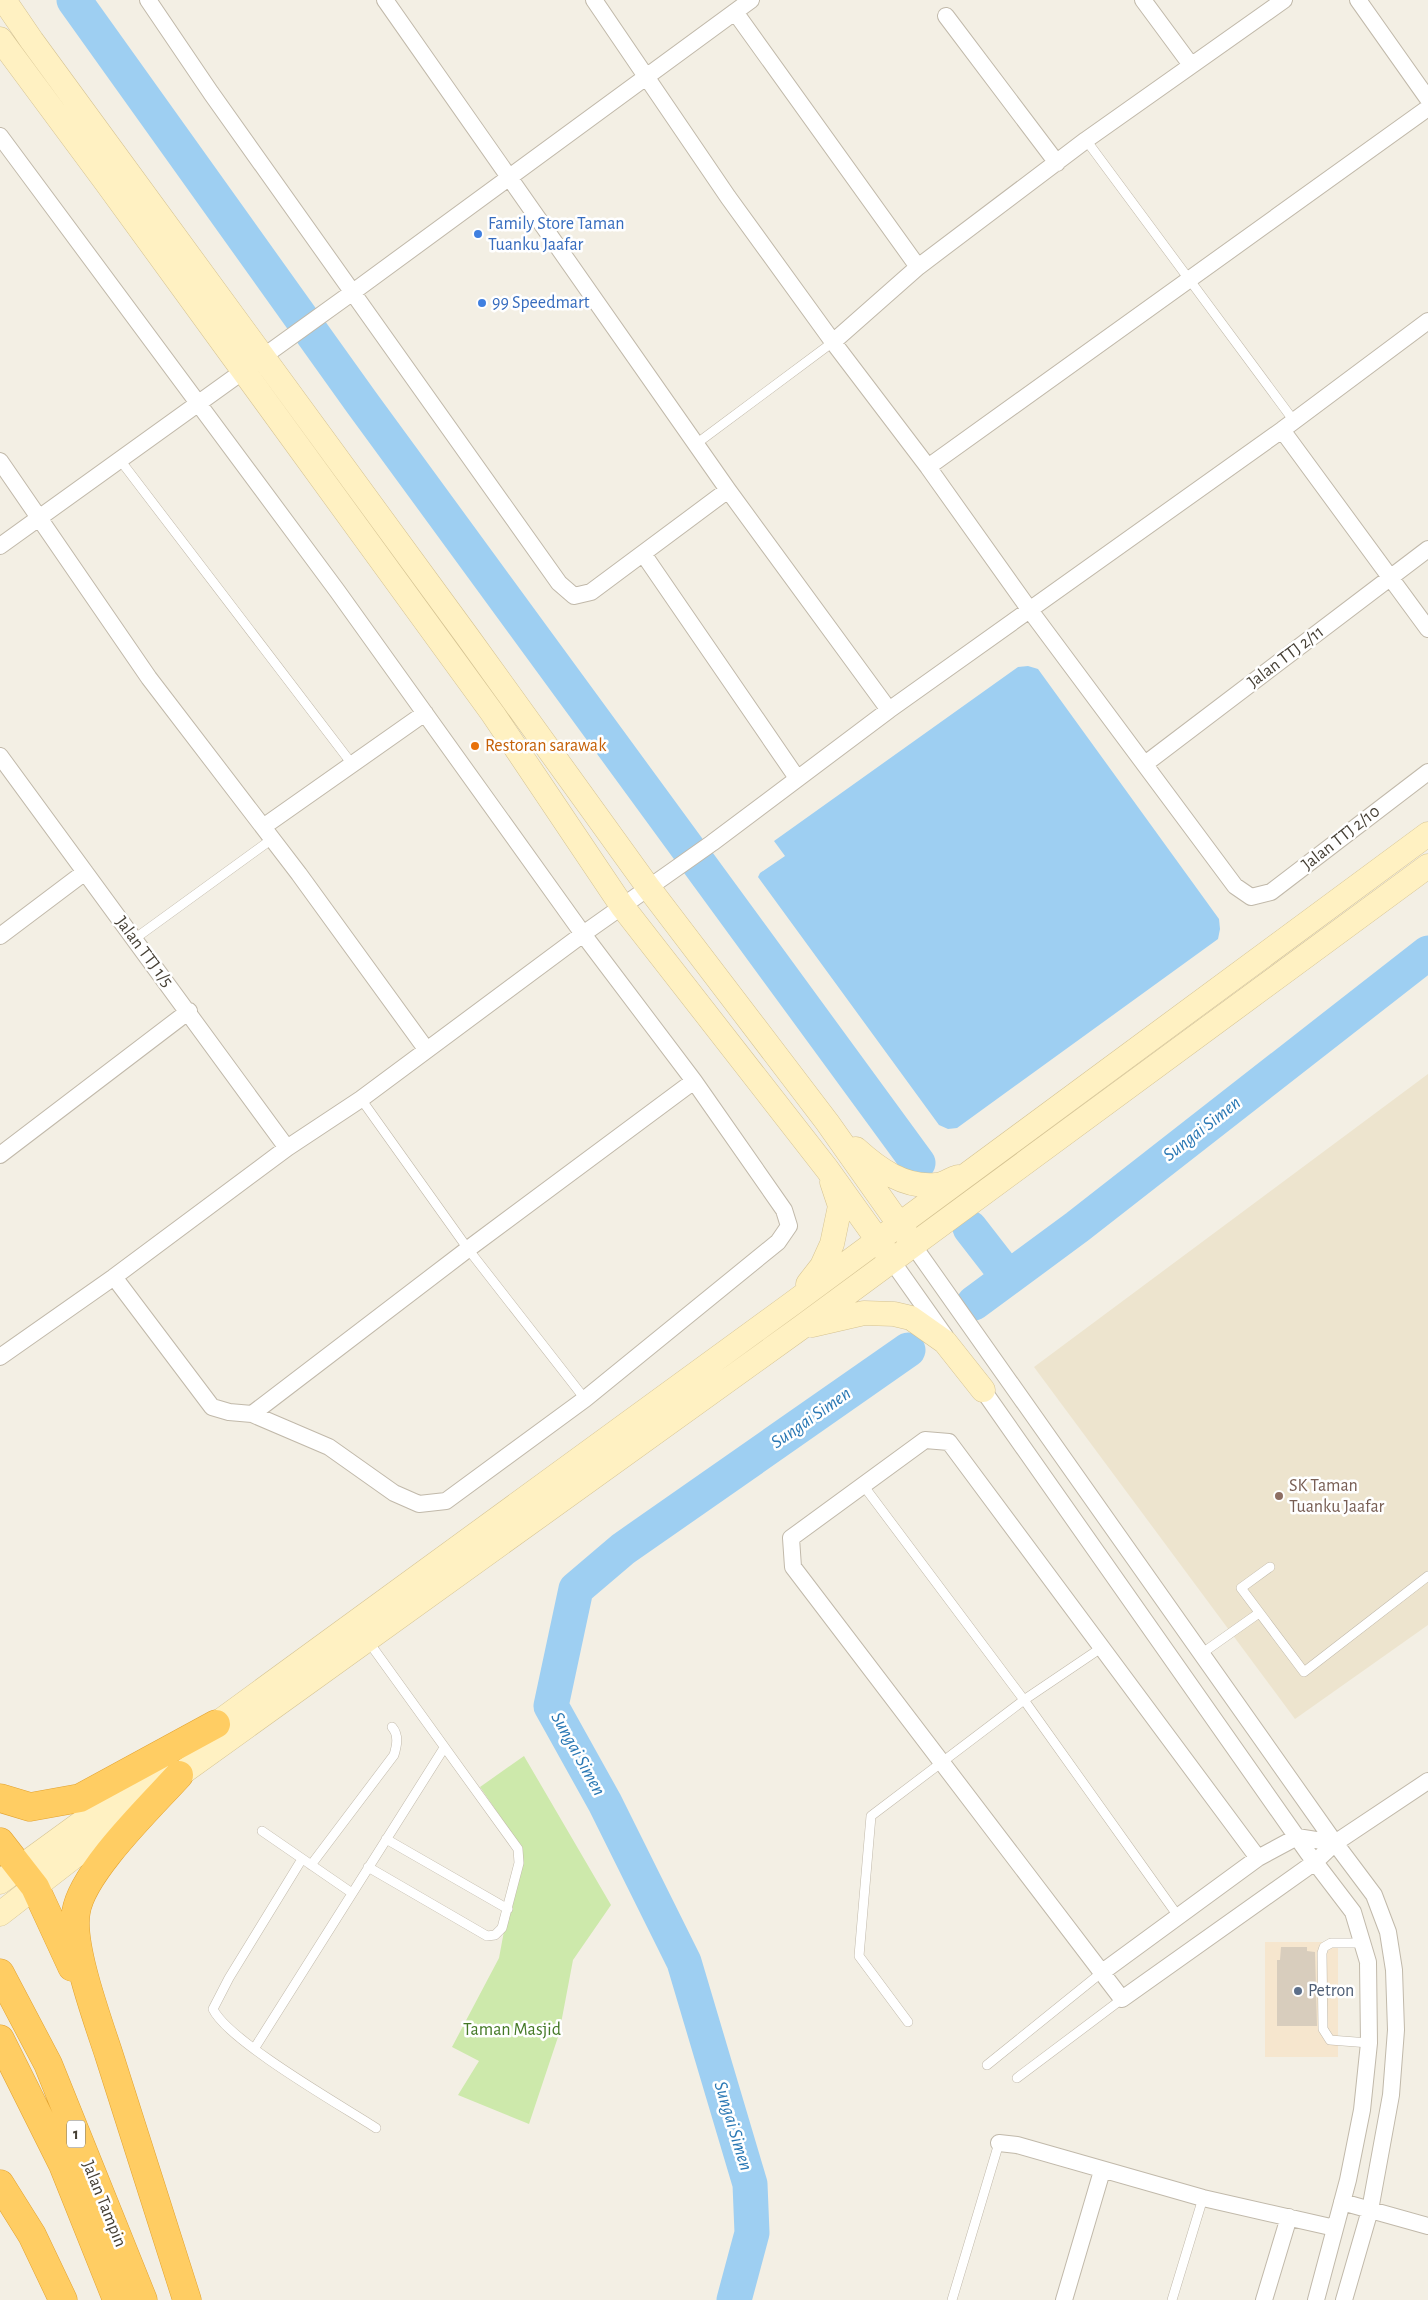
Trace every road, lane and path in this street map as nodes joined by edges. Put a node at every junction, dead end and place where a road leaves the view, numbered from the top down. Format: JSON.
{"nodes":[{"id":1,"x":4,"y":0,"type":"edge"},
{"id":2,"x":148,"y":0,"type":"edge"},
{"id":3,"x":384,"y":0,"type":"edge"},
{"id":4,"x":594,"y":0,"type":"edge"},
{"id":5,"x":751,"y":0,"type":"edge"},
{"id":6,"x":1143,"y":0,"type":"edge"},
{"id":7,"x":1284,"y":0,"type":"edge"},
{"id":8,"x":1358,"y":0,"type":"edge"},
{"id":9,"x":735,"y":12,"type":"junction"},
{"id":10,"x":946,"y":16,"type":"dead end"},
{"id":11,"x":0,"y":38,"type":"edge"},
{"id":12,"x":1190,"y":65,"type":"junction"},
{"id":13,"x":647,"y":76,"type":"junction"},
{"id":14,"x":1428,"y":99,"type":"edge"},
{"id":15,"x":1428,"y":108,"type":"edge"},
{"id":16,"x":0,"y":136,"type":"edge"},
{"id":17,"x":1086,"y":140,"type":"junction"},
{"id":18,"x":1057,"y":162,"type":"junction"},
{"id":19,"x":508,"y":178,"type":"junction"},
{"id":20,"x":918,"y":267,"type":"junction"},
{"id":21,"x":1190,"y":280,"type":"junction"},
{"id":22,"x":353,"y":292,"type":"junction"},
{"id":23,"x":1428,"y":321,"type":"edge"},
{"id":24,"x":833,"y":342,"type":"junction"},
{"id":25,"x":263,"y":356,"type":"junction"},
{"id":26,"x":243,"y":371,"type":"junction"},
{"id":27,"x":199,"y":402,"type":"junction"},
{"id":28,"x":1288,"y":425,"type":"junction"},
{"id":29,"x":696,"y":444,"type":"junction"},
{"id":30,"x":120,"y":460,"type":"junction"},
{"id":31,"x":0,"y":461,"type":"edge"},
{"id":32,"x":928,"y":467,"type":"junction"},
{"id":33,"x":728,"y":490,"type":"junction"},
{"id":34,"x":39,"y":518,"type":"junction"},
{"id":35,"x":0,"y":546,"type":"edge"},
{"id":36,"x":1428,"y":549,"type":"edge"},
{"id":37,"x":644,"y":555,"type":"junction"},
{"id":38,"x":1390,"y":578,"type":"junction"},
{"id":39,"x":1029,"y":609,"type":"junction"},
{"id":40,"x":1428,"y":629,"type":"edge"},
{"id":41,"x":889,"y":710,"type":"junction"},
{"id":42,"x":425,"y":713,"type":"junction"},
{"id":43,"x":0,"y":756,"type":"edge"},
{"id":44,"x":352,"y":764,"type":"junction"},
{"id":45,"x":1145,"y":764,"type":"junction"},
{"id":46,"x":1428,"y":772,"type":"edge"},
{"id":47,"x":797,"y":778,"type":"junction"},
{"id":48,"x":268,"y":833,"type":"junction"},
{"id":49,"x":1428,"y":834,"type":"edge"},
{"id":50,"x":1428,"y":866,"type":"edge"},
{"id":51,"x":85,"y":872,"type":"junction"},
{"id":52,"x":648,"y":887,"type":"junction"},
{"id":53,"x":622,"y":906,"type":"junction"},
{"id":54,"x":583,"y":934,"type":"junction"},
{"id":55,"x":0,"y":936,"type":"edge"},
{"id":56,"x":133,"y":940,"type":"junction"},
{"id":57,"x":189,"y":1011,"type":"junction"},
{"id":58,"x":426,"y":1050,"type":"junction"},
{"id":59,"x":694,"y":1081,"type":"junction"},
{"id":60,"x":361,"y":1098,"type":"junction"},
{"id":61,"x":827,"y":1122,"type":"junction"},
{"id":62,"x":287,"y":1148,"type":"junction"},
{"id":63,"x":0,"y":1155,"type":"edge"},
{"id":64,"x":827,"y":1169,"type":"junction"},
{"id":65,"x":972,"y":1171,"type":"junction"},
{"id":66,"x":899,"y":1225,"type":"junction"},
{"id":67,"x":878,"y":1240,"type":"junction"},
{"id":68,"x":913,"y":1245,"type":"junction"},
{"id":69,"x":468,"y":1249,"type":"junction"},
{"id":70,"x":892,"y":1261,"type":"junction"},
{"id":71,"x":114,"y":1277,"type":"junction"},
{"id":72,"x":793,"y":1303,"type":"junction"},
{"id":73,"x":799,"y":1329,"type":"junction"},
{"id":74,"x":0,"y":1357,"type":"edge"},
{"id":75,"x":983,"y":1390,"type":"junction"},
{"id":76,"x":585,"y":1399,"type":"junction"},
{"id":77,"x":252,"y":1414,"type":"junction"},
{"id":78,"x":863,"y":1485,"type":"junction"},
{"id":79,"x":486,"y":1540,"type":"junction"},
{"id":80,"x":1270,"y":1567,"type":"dead end"},
{"id":81,"x":1428,"y":1576,"type":"edge"},
{"id":82,"x":1258,"y":1613,"type":"junction"},
{"id":83,"x":362,"y":1631,"type":"junction"},
{"id":84,"x":1101,"y":1648,"type":"junction"},
{"id":85,"x":1201,"y":1654,"type":"junction"},
{"id":86,"x":1024,"y":1700,"type":"junction"},
{"id":87,"x":216,"y":1724,"type":"junction"},
{"id":88,"x":392,"y":1726,"type":"dead end"},
{"id":89,"x":444,"y":1748,"type":"junction"},
{"id":90,"x":941,"y":1762,"type":"junction"},
{"id":91,"x":179,"y":1775,"type":"junction"},
{"id":92,"x":1428,"y":1781,"type":"edge"},
{"id":93,"x":0,"y":1798,"type":"edge"},
{"id":94,"x":262,"y":1831,"type":"dead end"},
{"id":95,"x":1297,"y":1837,"type":"junction"},
{"id":96,"x":386,"y":1839,"type":"junction"},
{"id":97,"x":0,"y":1842,"type":"edge"},
{"id":98,"x":1334,"y":1843,"type":"junction"},
{"id":99,"x":1258,"y":1858,"type":"junction"},
{"id":100,"x":302,"y":1859,"type":"junction"},
{"id":101,"x":1315,"y":1862,"type":"junction"},
{"id":102,"x":311,"y":1865,"type":"junction"},
{"id":103,"x":368,"y":1867,"type":"junction"},
{"id":104,"x":19,"y":1878,"type":"edge"},
{"id":105,"x":352,"y":1893,"type":"junction"},
{"id":106,"x":508,"y":1909,"type":"junction"},
{"id":107,"x":0,"y":1914,"type":"edge"},
{"id":108,"x":1178,"y":1916,"type":"junction"},
{"id":109,"x":1362,"y":1943,"type":"junction"},
{"id":110,"x":0,"y":1973,"type":"edge"},
{"id":111,"x":1101,"y":1973,"type":"junction"},
{"id":112,"x":1122,"y":1999,"type":"junction"},
{"id":113,"x":908,"y":2022,"type":"dead end"},
{"id":114,"x":99,"y":2025,"type":"junction"},
{"id":115,"x":0,"y":2039,"type":"edge"},
{"id":116,"x":1370,"y":2043,"type":"junction"},
{"id":117,"x":254,"y":2049,"type":"junction"},
{"id":118,"x":987,"y":2065,"type":"dead end"},
{"id":119,"x":1017,"y":2078,"type":"dead end"},
{"id":120,"x":376,"y":2128,"type":"dead end"},
{"id":121,"x":999,"y":2143,"type":"joint"},
{"id":122,"x":1102,"y":2171,"type":"junction"},
{"id":123,"x":0,"y":2184,"type":"edge"},
{"id":124,"x":1202,"y":2198,"type":"junction"},
{"id":125,"x":1342,"y":2202,"type":"junction"},
{"id":126,"x":1370,"y":2210,"type":"junction"},
{"id":127,"x":1289,"y":2217,"type":"junction"},
{"id":128,"x":1428,"y":2226,"type":"edge"},
{"id":129,"x":1336,"y":2228,"type":"junction"},
{"id":130,"x":63,"y":2300,"type":"edge"},
{"id":131,"x":117,"y":2300,"type":"edge"},
{"id":132,"x":143,"y":2300,"type":"edge"},
{"id":133,"x":187,"y":2300,"type":"edge"},
{"id":134,"x":952,"y":2300,"type":"edge"},
{"id":135,"x":1064,"y":2300,"type":"edge"},
{"id":136,"x":1172,"y":2300,"type":"edge"},
{"id":137,"x":1264,"y":2300,"type":"edge"},
{"id":138,"x":1316,"y":2300,"type":"edge"},
{"id":139,"x":1344,"y":2300,"type":"edge"}],
"edges":[{"from":1,"to":25,"type":"street"},
{"from":2,"to":22,"type":"street"},
{"from":3,"to":19,"type":"street"},
{"from":4,"to":13,"type":"street"},
{"from":5,"to":9,"type":"street"},
{"from":6,"to":12,"type":"street"},
{"from":7,"to":12,"type":"street"},
{"from":8,"to":14,"type":"street"},
{"from":9,"to":13,"type":"street"},
{"from":9,"to":20,"type":"street"},
{"from":10,"to":18,"type":"street"},
{"from":11,"to":26,"type":"street"},
{"from":12,"to":17,"type":"street"},
{"from":13,"to":19,"type":"street"},
{"from":13,"to":24,"type":"street"},
{"from":15,"to":21,"type":"street"},
{"from":16,"to":27,"type":"street"},
{"from":17,"to":18,"type":"street"},
{"from":17,"to":21,"type":"lane"},
{"from":18,"to":20,"type":"street"},
{"from":19,"to":22,"type":"street"},
{"from":19,"to":29,"type":"street"},
{"from":20,"to":24,"type":"street"},
{"from":21,"to":28,"type":"lane"},
{"from":21,"to":32,"type":"street"},
{"from":22,"to":25,"type":"street"},
{"from":22,"to":37,"type":"street"},
{"from":23,"to":28,"type":"street"},
{"from":24,"to":29,"type":"lane"},
{"from":24,"to":32,"type":"street"},
{"from":25,"to":26,"type":"street"},
{"from":25,"to":52,"type":"street"},
{"from":26,"to":27,"type":"street"},
{"from":26,"to":53,"type":"street"},
{"from":27,"to":30,"type":"street"},
{"from":27,"to":42,"type":"street"},
{"from":28,"to":38,"type":"street"},
{"from":28,"to":39,"type":"street"},
{"from":29,"to":33,"type":"street"},
{"from":30,"to":34,"type":"street"},
{"from":30,"to":44,"type":"lane"},
{"from":31,"to":34,"type":"street"},
{"from":32,"to":39,"type":"street"},
{"from":33,"to":37,"type":"street"},
{"from":33,"to":41,"type":"street"},
{"from":34,"to":35,"type":"street"},
{"from":34,"to":48,"type":"street"},
{"from":36,"to":38,"type":"street","name":"Jalan TTJ 2/11"},
{"from":37,"to":47,"type":"street"},
{"from":38,"to":40,"type":"street"},
{"from":38,"to":45,"type":"street","name":"Jalan TTJ 2/11"},
{"from":39,"to":41,"type":"street"},
{"from":39,"to":45,"type":"street"},
{"from":41,"to":47,"type":"street"},
{"from":42,"to":44,"type":"street"},
{"from":42,"to":54,"type":"street"},
{"from":43,"to":51,"type":"street","name":"Jalan TTJ 1/5"},
{"from":44,"to":48,"type":"street"},
{"from":45,"to":46,"type":"street","name":"Jalan TTJ 2/10"},
{"from":47,"to":52,"type":"street"},
{"from":48,"to":56,"type":"lane"},
{"from":48,"to":58,"type":"street"},
{"from":49,"to":65,"type":"street"},
{"from":50,"to":68,"type":"street"},
{"from":51,"to":55,"type":"street"},
{"from":51,"to":56,"type":"street","name":"Jalan TTJ 1/5"},
{"from":52,"to":53,"type":"street"},
{"from":52,"to":61,"type":"street"},
{"from":53,"to":54,"type":"street"},
{"from":53,"to":64,"type":"street"},
{"from":54,"to":58,"type":"street"},
{"from":54,"to":59,"type":"street"},
{"from":56,"to":57,"type":"street","name":"Jalan TTJ 1/5"},
{"from":57,"to":62,"type":"street","name":"Jalan TTJ 1/5"},
{"from":57,"to":63,"type":"street"},
{"from":58,"to":60,"type":"street"},
{"from":59,"to":69,"type":"street"},
{"from":59,"to":76,"type":"street"},
{"from":60,"to":62,"type":"street"},
{"from":60,"to":69,"type":"lane"},
{"from":61,"to":65,"type":"street"},
{"from":61,"to":66,"type":"street"},
{"from":62,"to":71,"type":"street"},
{"from":64,"to":67,"type":"street"},
{"from":64,"to":72,"type":"street"},
{"from":65,"to":66,"type":"street"},
{"from":66,"to":67,"type":"street"},
{"from":66,"to":68,"type":"street"},
{"from":67,"to":70,"type":"street"},
{"from":67,"to":72,"type":"street"},
{"from":68,"to":70,"type":"street"},
{"from":68,"to":85,"type":"street"},
{"from":69,"to":76,"type":"lane"},
{"from":69,"to":77,"type":"street"},
{"from":70,"to":73,"type":"street"},
{"from":70,"to":75,"type":"street"},
{"from":71,"to":74,"type":"street"},
{"from":71,"to":77,"type":"street"},
{"from":72,"to":79,"type":"street"},
{"from":73,"to":75,"type":"street"},
{"from":73,"to":79,"type":"street"},
{"from":75,"to":95,"type":"street"},
{"from":76,"to":77,"type":"street"},
{"from":78,"to":84,"type":"street"},
{"from":78,"to":86,"type":"lane"},
{"from":78,"to":90,"type":"street"},
{"from":79,"to":83,"type":"street"},
{"from":80,"to":82,"type":"lane"},
{"from":81,"to":82,"type":"lane"},
{"from":82,"to":85,"type":"lane"},
{"from":83,"to":87,"type":"street"},
{"from":83,"to":89,"type":"lane"},
{"from":83,"to":91,"type":"street"},
{"from":84,"to":86,"type":"lane"},
{"from":84,"to":99,"type":"street"},
{"from":85,"to":98,"type":"street"},
{"from":86,"to":90,"type":"lane"},
{"from":86,"to":108,"type":"lane"},
{"from":87,"to":93,"type":"highway"},
{"from":87,"to":104,"type":"street"},
{"from":88,"to":102,"type":"lane"},
{"from":89,"to":96,"type":"lane"},
{"from":89,"to":106,"type":"lane"},
{"from":90,"to":111,"type":"street"},
{"from":90,"to":113,"type":"lane"},
{"from":91,"to":104,"type":"street"},
{"from":91,"to":114,"type":"highway"},
{"from":92,"to":98,"type":"street"},
{"from":94,"to":100,"type":"lane"},
{"from":95,"to":98,"type":"street"},
{"from":95,"to":99,"type":"street"},
{"from":95,"to":101,"type":"street"},
{"from":96,"to":103,"type":"lane"},
{"from":96,"to":106,"type":"lane"},
{"from":97,"to":104,"type":"highway"},
{"from":98,"to":101,"type":"street"},
{"from":98,"to":126,"type":"street"},
{"from":99,"to":108,"type":"street"},
{"from":100,"to":102,"type":"lane"},
{"from":100,"to":117,"type":"lane"},
{"from":101,"to":109,"type":"street"},
{"from":101,"to":112,"type":"street"},
{"from":102,"to":105,"type":"lane"},
{"from":103,"to":105,"type":"lane"},
{"from":103,"to":106,"type":"lane"},
{"from":104,"to":107,"type":"street"},
{"from":104,"to":114,"type":"highway"},
{"from":105,"to":117,"type":"lane"},
{"from":108,"to":111,"type":"street"},
{"from":109,"to":116,"type":"street"},
{"from":109,"to":116,"type":"lane"},
{"from":110,"to":132,"type":"highway","name":"Jalan Tampin","number":"1"},
{"from":111,"to":112,"type":"street"},
{"from":111,"to":118,"type":"lane"},
{"from":112,"to":119,"type":"lane"},
{"from":114,"to":133,"type":"highway"},
{"from":115,"to":131,"type":"highway","name":"Jalan Tampin","number":"1"},
{"from":116,"to":125,"type":"street"},
{"from":117,"to":120,"type":"lane"},
{"from":121,"to":122,"type":"street"},
{"from":121,"to":134,"type":"lane"},
{"from":122,"to":124,"type":"street"},
{"from":122,"to":135,"type":"street"},
{"from":123,"to":130,"type":"highway"},
{"from":124,"to":127,"type":"street"},
{"from":124,"to":136,"type":"lane"},
{"from":125,"to":126,"type":"street"},
{"from":125,"to":129,"type":"street"},
{"from":126,"to":128,"type":"street"},
{"from":126,"to":139,"type":"street"},
{"from":127,"to":129,"type":"street"},
{"from":127,"to":137,"type":"street"},
{"from":129,"to":138,"type":"street"}]}
